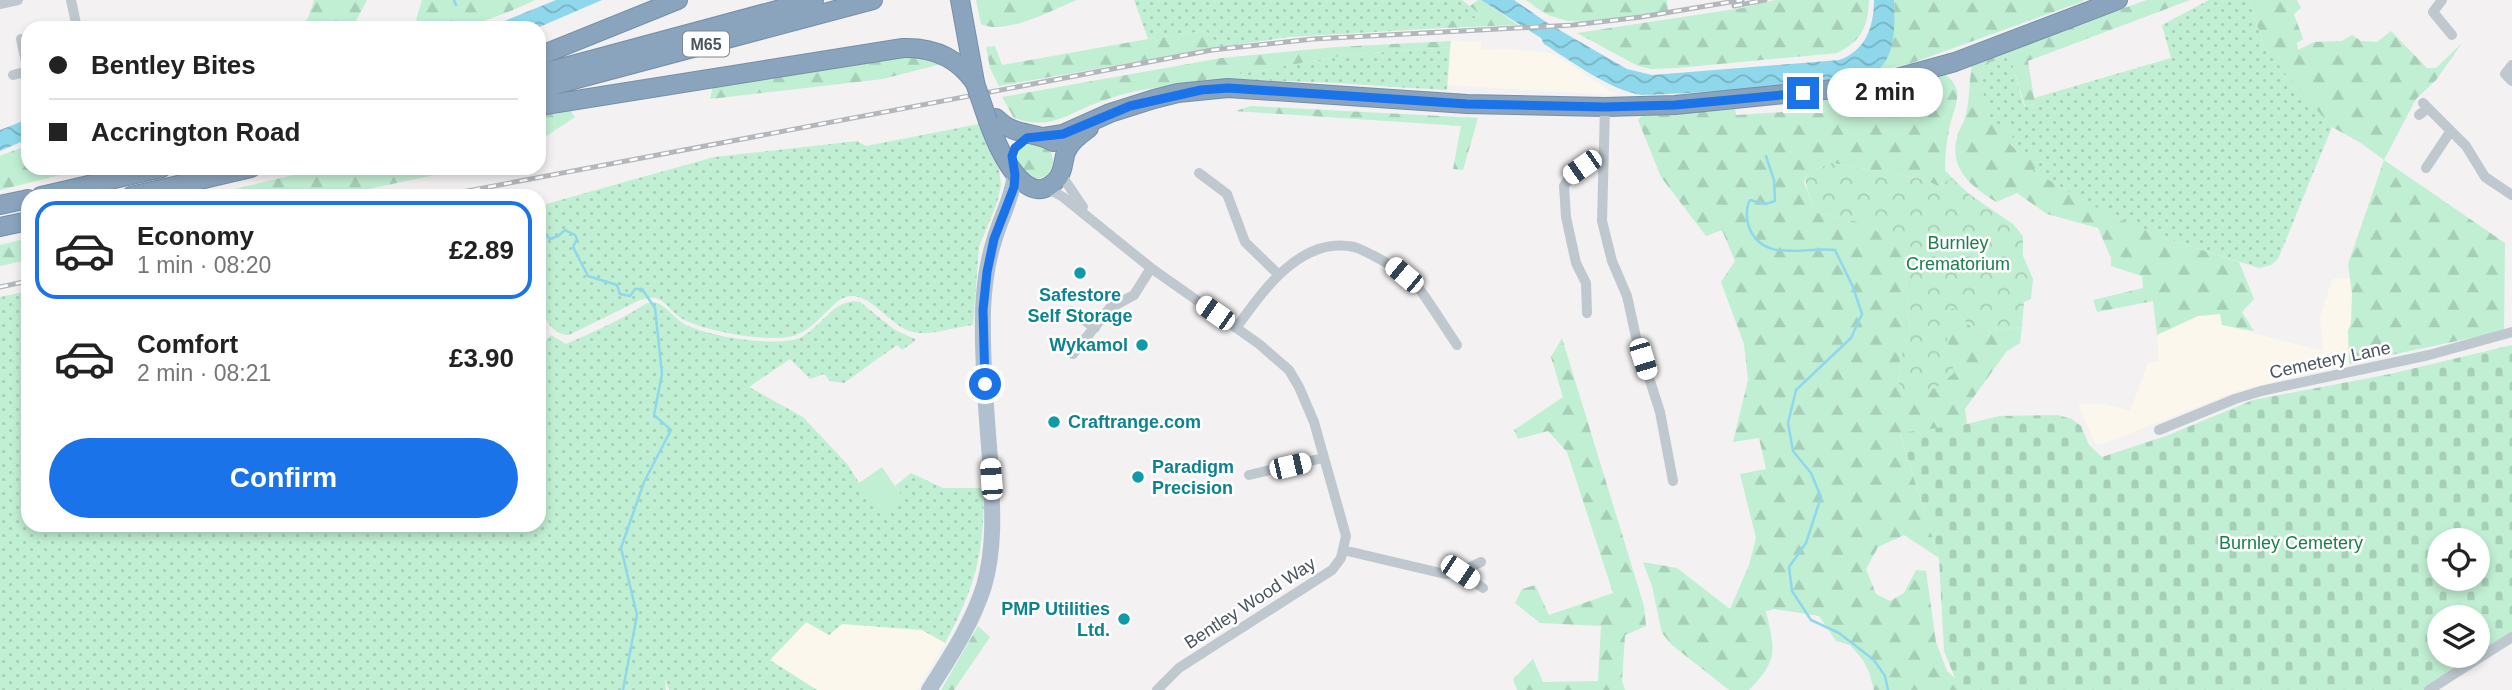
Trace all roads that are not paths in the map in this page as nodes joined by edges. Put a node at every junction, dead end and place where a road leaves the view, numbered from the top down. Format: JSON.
{"nodes":[{"id":1,"x":18,"y":0,"type":"edge"},
{"id":2,"x":71,"y":0,"type":"edge"},
{"id":3,"x":678,"y":0,"type":"edge"},
{"id":4,"x":814,"y":0,"type":"edge"},
{"id":5,"x":873,"y":0,"type":"edge"},
{"id":6,"x":960,"y":0,"type":"edge"},
{"id":7,"x":2118,"y":0,"type":"edge"},
{"id":8,"x":2442,"y":0,"type":"edge"},
{"id":9,"x":0,"y":4,"type":"edge"},
{"id":10,"x":76,"y":21,"type":"edge"},
{"id":11,"x":2452,"y":35,"type":"dead end"},
{"id":12,"x":546,"y":54,"type":"edge"},
{"id":13,"x":2512,"y":65,"type":"edge"},
{"id":14,"x":546,"y":72,"type":"edge"},
{"id":15,"x":21,"y":73,"type":"edge"},
{"id":16,"x":13,"y":75,"type":"dead end"},
{"id":17,"x":2512,"y":81,"type":"edge"},
{"id":18,"x":546,"y":87,"type":"edge"},
{"id":19,"x":979,"y":87,"type":"junction"},
{"id":20,"x":546,"y":105,"type":"edge"},
{"id":21,"x":1605,"y":107,"type":"junction"},
{"id":22,"x":2419,"y":115,"type":"dead end"},
{"id":23,"x":1105,"y":116,"type":"junction"},
{"id":24,"x":992,"y":119,"type":"junction"},
{"id":25,"x":2450,"y":132,"type":"junction"},
{"id":26,"x":1039,"y":137,"type":"junction"},
{"id":27,"x":1602,"y":164,"type":"junction"},
{"id":28,"x":1062,"y":168,"type":"junction"},
{"id":29,"x":2426,"y":168,"type":"dead end"},
{"id":30,"x":1014,"y":172,"type":"junction"},
{"id":31,"x":1199,"y":173,"type":"dead end"},
{"id":32,"x":132,"y":175,"type":"edge"},
{"id":33,"x":217,"y":175,"type":"edge"},
{"id":34,"x":1041,"y":187,"type":"junction"},
{"id":35,"x":71,"y":189,"type":"edge"},
{"id":36,"x":160,"y":189,"type":"edge"},
{"id":37,"x":2512,"y":195,"type":"edge"},
{"id":38,"x":21,"y":200,"type":"edge"},
{"id":39,"x":0,"y":205,"type":"edge"},
{"id":40,"x":1002,"y":221,"type":"junction"},
{"id":41,"x":1094,"y":221,"type":"junction"},
{"id":42,"x":21,"y":222,"type":"edge"},
{"id":43,"x":0,"y":227,"type":"edge"},
{"id":44,"x":1151,"y":268,"type":"junction"},
{"id":45,"x":1279,"y":275,"type":"junction"},
{"id":46,"x":1071,"y":311,"type":"dead end"},
{"id":47,"x":1587,"y":313,"type":"dead end"},
{"id":48,"x":1095,"y":328,"type":"junction"},
{"id":49,"x":1236,"y":328,"type":"junction"},
{"id":50,"x":2512,"y":332,"type":"edge"},
{"id":51,"x":1457,"y":345,"type":"dead end"},
{"id":52,"x":1073,"y":354,"type":"dead end"},
{"id":53,"x":2159,"y":430,"type":"dead end"},
{"id":54,"x":1323,"y":458,"type":"junction"},
{"id":55,"x":1249,"y":475,"type":"dead end"},
{"id":56,"x":1673,"y":481,"type":"dead end"},
{"id":57,"x":1343,"y":550,"type":"junction"},
{"id":58,"x":1481,"y":562,"type":"dead end"},
{"id":59,"x":1460,"y":572,"type":"junction"},
{"id":60,"x":1483,"y":588,"type":"dead end"},
{"id":61,"x":2512,"y":637,"type":"edge"},
{"id":62,"x":929,"y":690,"type":"edge"},
{"id":63,"x":1157,"y":690,"type":"edge"},
{"id":64,"x":2429,"y":690,"type":"edge"}],
"edges":[{"from":1,"to":9,"type":"street"},
{"from":2,"to":10,"type":"street"},
{"from":3,"to":12,"type":"highway"},
{"from":4,"to":14,"type":"highway","number":"M65"},
{"from":5,"to":18,"type":"highway","number":"M65"},
{"from":6,"to":19,"type":"highway"},
{"from":7,"to":21,"type":"highway"},
{"from":8,"to":11,"type":"street"},
{"from":13,"to":17,"type":"street"},
{"from":15,"to":16,"type":"street"},
{"from":19,"to":20,"type":"highway"},
{"from":19,"to":24,"type":"highway","bridge":true},
{"from":21,"to":23,"type":"highway"},
{"from":21,"to":27,"type":"street"},
{"from":22,"to":25,"type":"street"},
{"from":23,"to":26,"type":"highway"},
{"from":23,"to":28,"type":"highway"},
{"from":24,"to":26,"type":"highway"},
{"from":24,"to":30,"type":"highway"},
{"from":25,"to":29,"type":"street"},
{"from":25,"to":37,"type":"street"},
{"from":26,"to":28,"type":"highway"},
{"from":26,"to":30,"type":"highway"},
{"from":27,"to":47,"type":"street"},
{"from":27,"to":56,"type":"street"},
{"from":28,"to":34,"type":"highway"},
{"from":28,"to":41,"type":"street"},
{"from":30,"to":34,"type":"highway"},
{"from":30,"to":40,"type":"main road"},
{"from":31,"to":45,"type":"street"},
{"from":32,"to":35,"type":"highway"},
{"from":33,"to":36,"type":"highway"},
{"from":34,"to":40,"type":"main road"},
{"from":34,"to":41,"type":"street"},
{"from":38,"to":39,"type":"highway"},
{"from":40,"to":62,"type":"main road"},
{"from":41,"to":44,"type":"street"},
{"from":42,"to":43,"type":"highway"},
{"from":44,"to":48,"type":"street"},
{"from":44,"to":49,"type":"street"},
{"from":45,"to":49,"type":"street"},
{"from":45,"to":51,"type":"street"},
{"from":46,"to":48,"type":"street"},
{"from":48,"to":52,"type":"street"},
{"from":49,"to":54,"type":"street"},
{"from":50,"to":53,"type":"street","name":"Cemetery Lane"},
{"from":54,"to":55,"type":"street"},
{"from":54,"to":57,"type":"street"},
{"from":57,"to":59,"type":"street"},
{"from":57,"to":63,"type":"street","name":"Bentley Wood Way"},
{"from":58,"to":59,"type":"street"},
{"from":59,"to":60,"type":"street"},
{"from":61,"to":64,"type":"street"}]}
